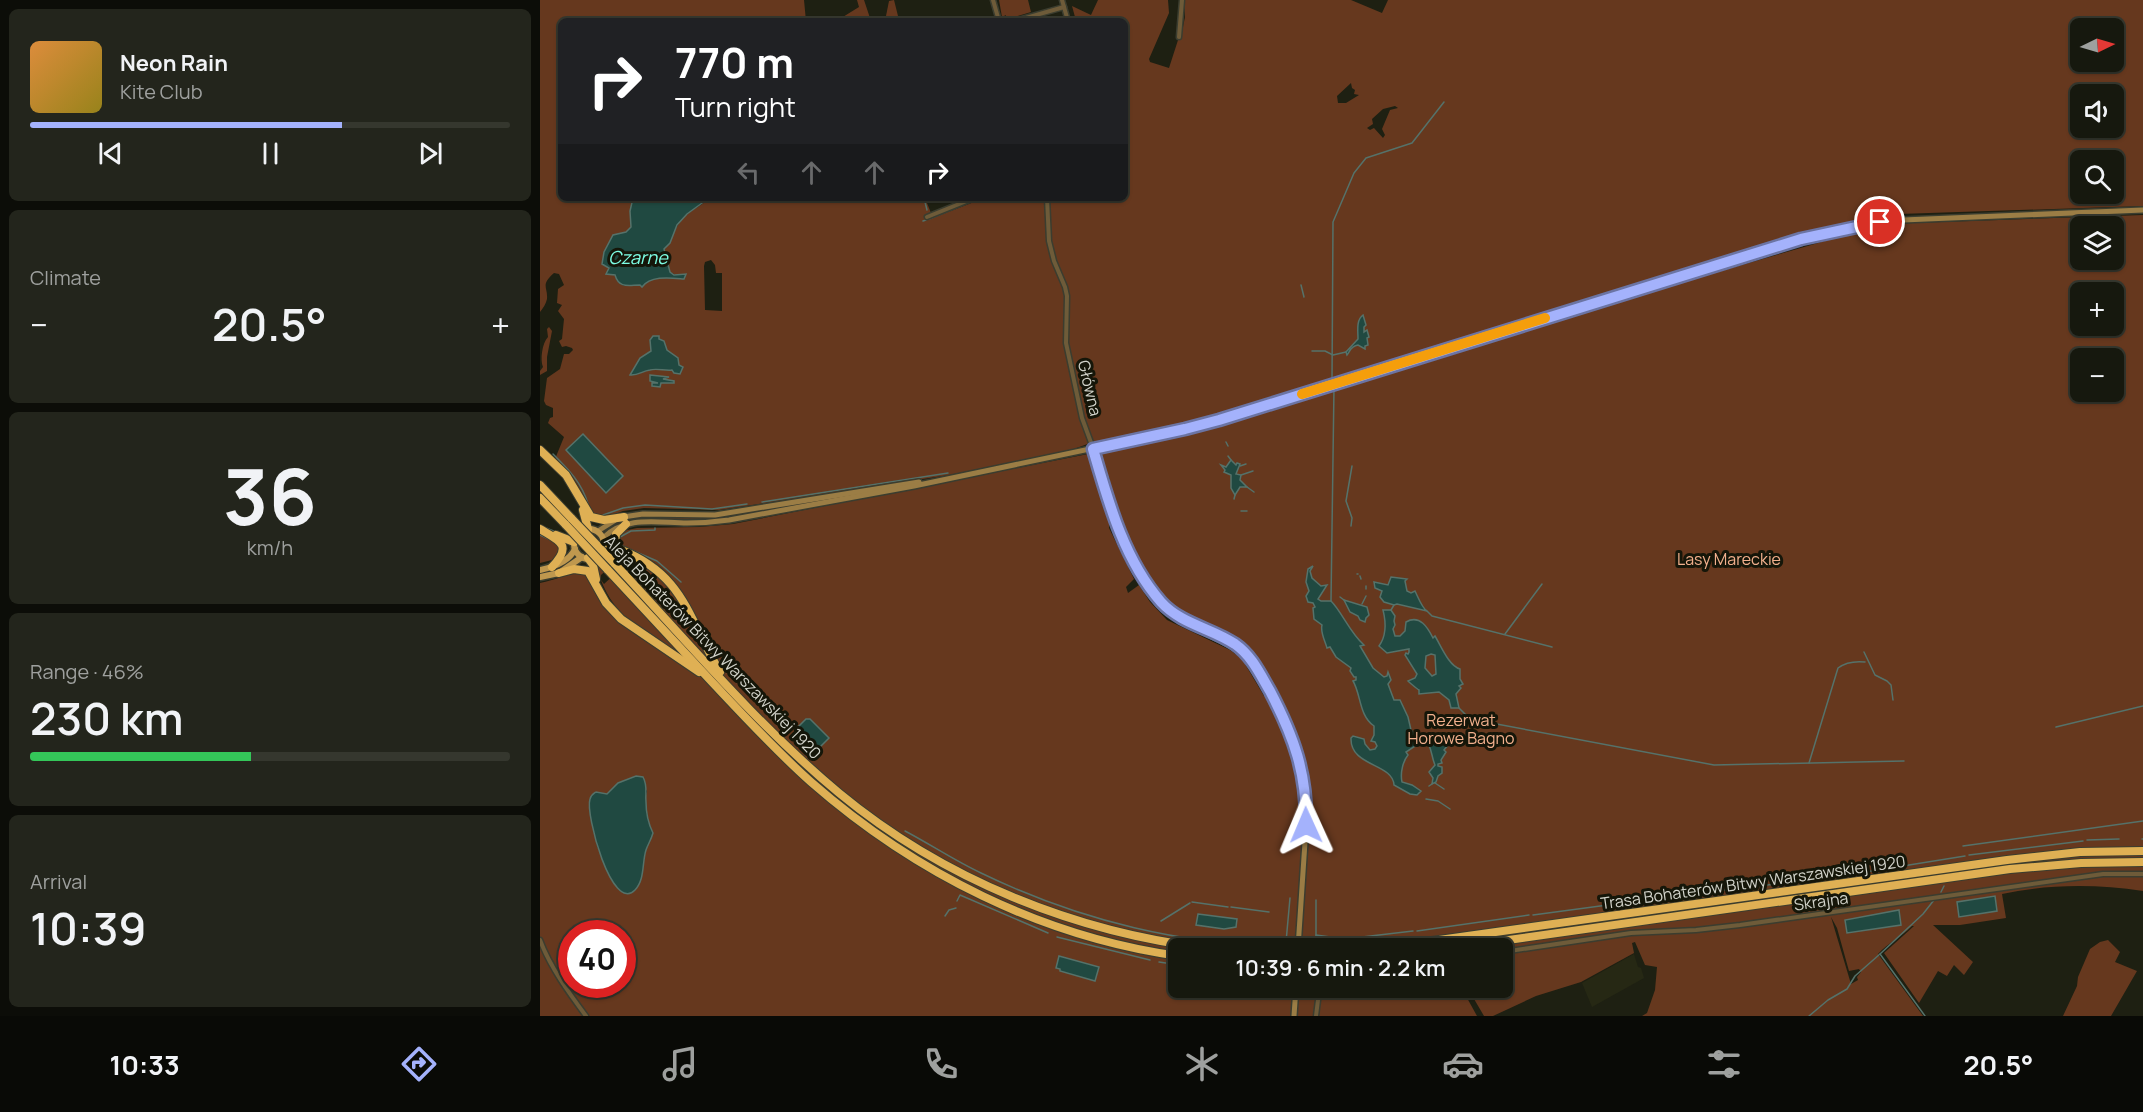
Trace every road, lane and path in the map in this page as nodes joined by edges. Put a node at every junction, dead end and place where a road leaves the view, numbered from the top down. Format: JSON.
{"nodes":[{"id":1,"x":993,"y":0,"type":"edge"},
{"id":2,"x":1062,"y":0,"type":"edge"},
{"id":3,"x":1182,"y":0,"type":"edge"},
{"id":4,"x":1064,"y":7,"type":"junction"},
{"id":5,"x":998,"y":18,"type":"edge"},
{"id":6,"x":1026,"y":18,"type":"edge"},
{"id":7,"x":1067,"y":18,"type":"edge"},
{"id":8,"x":1179,"y":37,"type":"dead end"},
{"id":9,"x":967,"y":201,"type":"edge"},
{"id":10,"x":1047,"y":201,"type":"edge"},
{"id":11,"x":2143,"y":210,"type":"edge"},
{"id":12,"x":927,"y":217,"type":"dead end"},
{"id":13,"x":1093,"y":449,"type":"junction"},
{"id":14,"x":540,"y":450,"type":"edge"},
{"id":15,"x":540,"y":484,"type":"edge"},
{"id":16,"x":540,"y":498,"type":"edge"},
{"id":17,"x":581,"y":500,"type":"junction"},
{"id":18,"x":625,"y":520,"type":"junction"},
{"id":19,"x":569,"y":522,"type":"junction"},
{"id":20,"x":588,"y":529,"type":"junction"},
{"id":21,"x":543,"y":531,"type":"edge"},
{"id":22,"x":598,"y":531,"type":"junction"},
{"id":23,"x":603,"y":543,"type":"junction"},
{"id":24,"x":575,"y":546,"type":"junction"},
{"id":25,"x":632,"y":555,"type":"junction"},
{"id":26,"x":585,"y":558,"type":"junction"},
{"id":27,"x":552,"y":567,"type":"junction"},
{"id":28,"x":540,"y":570,"type":"edge"},
{"id":29,"x":559,"y":573,"type":"junction"},
{"id":30,"x":540,"y":577,"type":"edge"},
{"id":31,"x":599,"y":590,"type":"junction"},
{"id":32,"x":712,"y":682,"type":"junction"},
{"id":33,"x":729,"y":686,"type":"junction"},
{"id":34,"x":2140,"y":851,"type":"edge"},
{"id":35,"x":2140,"y":862,"type":"edge"},
{"id":36,"x":2143,"y":874,"type":"edge"},
{"id":37,"x":1299,"y":938,"type":"edge"},
{"id":38,"x":1453,"y":938,"type":"edge"},
{"id":39,"x":1513,"y":939,"type":"edge"},
{"id":40,"x":540,"y":940,"type":"edge"},
{"id":41,"x":1168,"y":941,"type":"edge"},
{"id":42,"x":1513,"y":951,"type":"edge"},
{"id":43,"x":1168,"y":955,"type":"edge"},
{"id":44,"x":1295,"y":998,"type":"edge"},
{"id":45,"x":1319,"y":998,"type":"edge"},
{"id":46,"x":586,"y":1016,"type":"edge"},
{"id":47,"x":1294,"y":1016,"type":"edge"},
{"id":48,"x":1316,"y":1016,"type":"edge"}],
"edges":[{"from":1,"to":5,"type":"street"},
{"from":2,"to":4,"type":"street"},
{"from":3,"to":8,"type":"street"},
{"from":4,"to":6,"type":"street"},
{"from":4,"to":7,"type":"street"},
{"from":9,"to":12,"type":"street"},
{"from":10,"to":13,"type":"street","name":"Główna"},
{"from":11,"to":13,"type":"main road"},
{"from":13,"to":18,"type":"main road"},
{"from":13,"to":37,"type":"main road","name":"Główna"},
{"from":14,"to":17,"type":"highway"},
{"from":15,"to":19,"type":"highway","name":"Aleja Bohaterów Bitwy Warszawskiej 1920"},
{"from":16,"to":19,"type":"highway","name":"Aleja Bohaterów Bitwy Warszawskiej 1920"},
{"from":17,"to":18,"type":"highway"},
{"from":17,"to":20,"type":"highway"},
{"from":18,"to":22,"type":"main road"},
{"from":18,"to":23,"type":"main road"},
{"from":18,"to":25,"type":"highway"},
{"from":19,"to":32,"type":"highway","name":"Aleja Bohaterów Bitwy Warszawskiej 1920","bridge":true},
{"from":19,"to":33,"type":"highway","name":"Aleja Bohaterów Bitwy Warszawskiej 1920","bridge":true},
{"from":20,"to":22,"type":"main road"},
{"from":20,"to":24,"type":"main road"},
{"from":21,"to":24,"type":"highway"},
{"from":21,"to":27,"type":"highway"},
{"from":22,"to":23,"type":"main road"},
{"from":23,"to":25,"type":"highway"},
{"from":23,"to":26,"type":"main road"},
{"from":24,"to":26,"type":"main road"},
{"from":24,"to":27,"type":"main road"},
{"from":25,"to":33,"type":"highway"},
{"from":26,"to":29,"type":"main road"},
{"from":26,"to":31,"type":"highway"},
{"from":27,"to":28,"type":"main road"},
{"from":29,"to":30,"type":"main road"},
{"from":29,"to":31,"type":"highway"},
{"from":31,"to":32,"type":"highway"},
{"from":32,"to":43,"type":"highway","name":"Aleja Bohaterów Bitwy Warszawskiej 1920"},
{"from":33,"to":41,"type":"highway","name":"Aleja Bohaterów Bitwy Warszawskiej 1920"},
{"from":34,"to":38,"type":"highway","name":"Trasa Bohaterów Bitwy Warszawskiej 1920"},
{"from":35,"to":39,"type":"highway","name":"Trasa Bohaterów Bitwy Warszawskiej 1920"},
{"from":36,"to":42,"type":"street","name":"Skrajna"},
{"from":40,"to":46,"type":"street"},
{"from":44,"to":47,"type":"main road"},
{"from":45,"to":48,"type":"street"}]}
